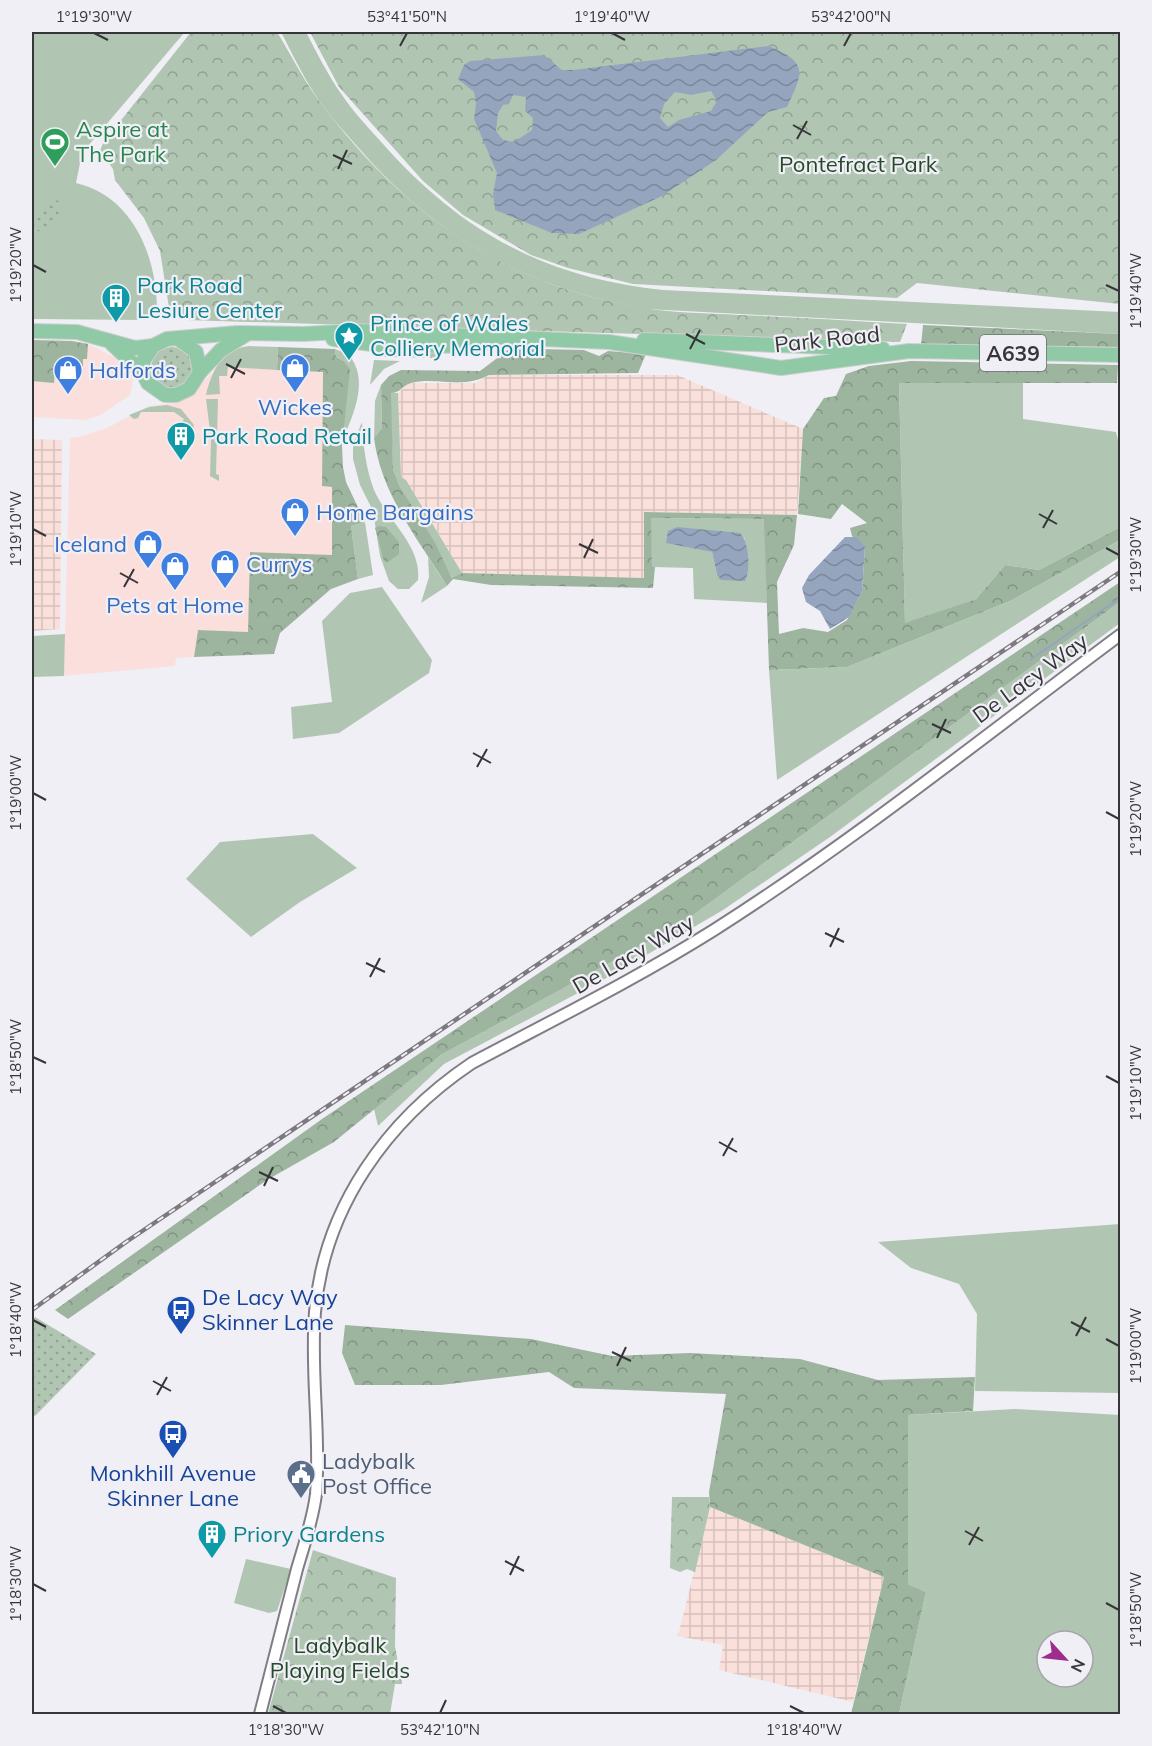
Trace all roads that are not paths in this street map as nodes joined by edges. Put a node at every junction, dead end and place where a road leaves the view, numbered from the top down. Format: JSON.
{"nodes":[{"id":1,"x":32,"y":331,"type":"edge"},
{"id":2,"x":247,"y":334,"type":"junction"},
{"id":3,"x":304,"y":334,"type":"junction"},
{"id":4,"x":472,"y":337,"type":"junction"},
{"id":5,"x":102,"y":338,"type":"junction"},
{"id":6,"x":180,"y":340,"type":"junction"},
{"id":7,"x":562,"y":340,"type":"junction"},
{"id":8,"x":609,"y":342,"type":"junction"},
{"id":9,"x":153,"y":345,"type":"junction"},
{"id":10,"x":486,"y":346,"type":"junction"},
{"id":11,"x":906,"y":351,"type":"junction"},
{"id":12,"x":1120,"y":355,"type":"edge"},
{"id":13,"x":200,"y":372,"type":"junction"},
{"id":14,"x":143,"y":373,"type":"junction"},
{"id":15,"x":1120,"y":635,"type":"edge"},
{"id":16,"x":260,"y":1714,"type":"edge"}],
"edges":[{"from":1,"to":5,"type":"main road","name":"Park Road"},
{"from":2,"to":3,"type":"main road","name":"Park Road"},
{"from":2,"to":6,"type":"main road","name":"Park Road"},
{"from":2,"to":13,"type":"main road","name":"Park Road"},
{"from":3,"to":4,"type":"main road","name":"Park Road"},
{"from":3,"to":10,"type":"main road","name":"Park Road"},
{"from":4,"to":7,"type":"main road","name":"Park Road"},
{"from":4,"to":10,"type":"main road"},
{"from":5,"to":9,"type":"main road","name":"Park Road"},
{"from":5,"to":14,"type":"main road","name":"Park Road"},
{"from":6,"to":9,"type":"main road","name":"Park Road"},
{"from":6,"to":13,"type":"main road"},
{"from":7,"to":8,"type":"main road","name":"Park Road"},
{"from":7,"to":10,"type":"main road","name":"Park Road"},
{"from":8,"to":11,"type":"main road","name":"Park Road","number":"A639"},
{"from":8,"to":11,"type":"main road","name":"Park Road","number":"A639"},
{"from":9,"to":14,"type":"main road"},
{"from":11,"to":12,"type":"main road","name":"Park Road","number":"A639"},
{"from":13,"to":14,"type":"main road","name":"Park Road"},
{"from":15,"to":16,"type":"street","name":"De Lacy Way"}]}
